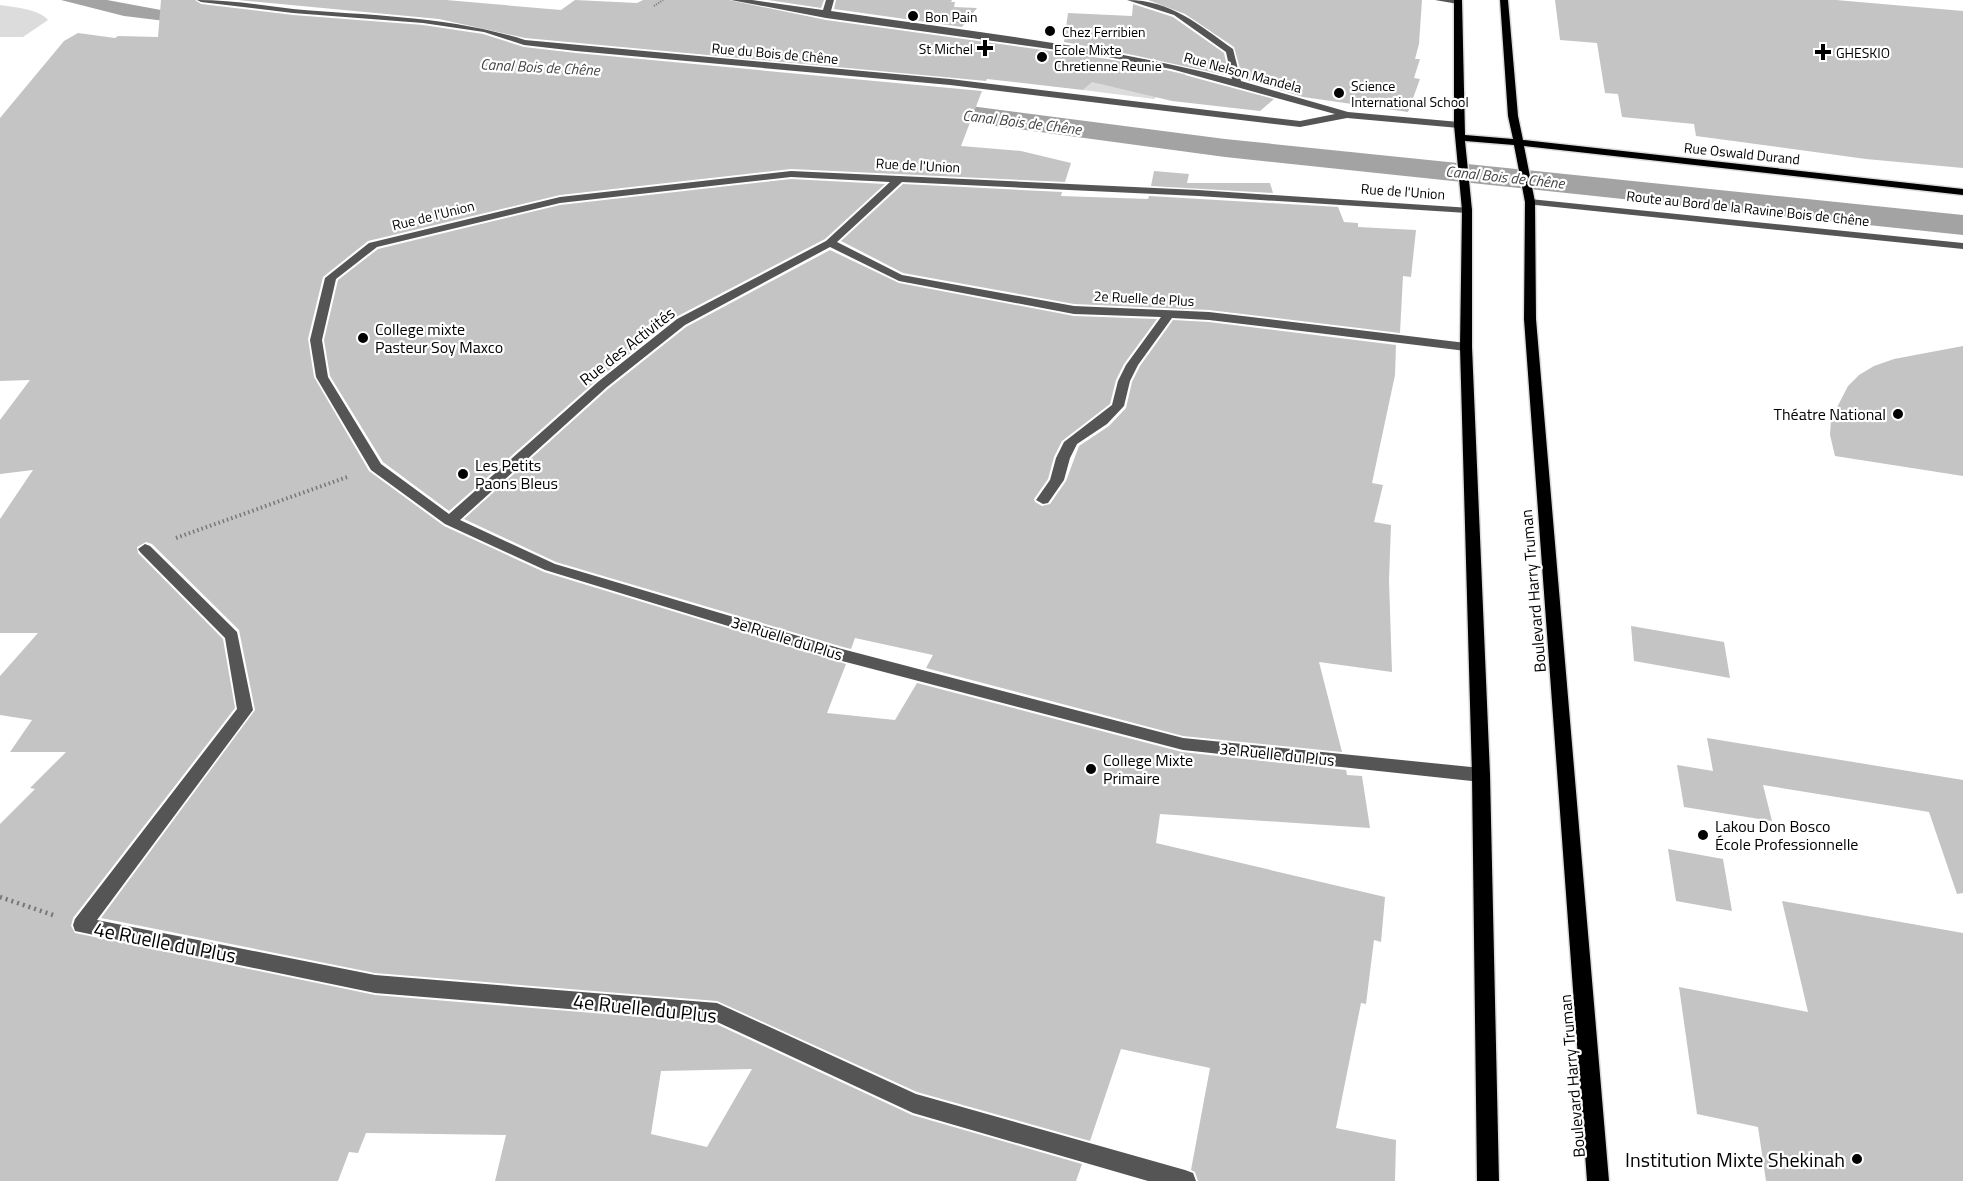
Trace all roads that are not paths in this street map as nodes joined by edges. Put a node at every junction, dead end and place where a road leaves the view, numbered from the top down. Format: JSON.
{"nodes":[{"id":1,"x":201,"y":0,"type":"edge"},
{"id":2,"x":735,"y":0,"type":"edge"},
{"id":3,"x":830,"y":0,"type":"edge"},
{"id":4,"x":1131,"y":0,"type":"edge"},
{"id":5,"x":1439,"y":0,"type":"edge"},
{"id":6,"x":1504,"y":0,"type":"edge"},
{"id":7,"x":1458,"y":1,"type":"edge"},
{"id":8,"x":826,"y":15,"type":"junction"},
{"id":9,"x":1237,"y":83,"type":"junction"},
{"id":10,"x":1347,"y":115,"type":"junction"},
{"id":11,"x":1458,"y":125,"type":"junction"},
{"id":12,"x":1461,"y":142,"type":"junction"},
{"id":13,"x":1518,"y":145,"type":"junction"},
{"id":14,"x":898,"y":180,"type":"junction"},
{"id":15,"x":1963,"y":192,"type":"edge"},
{"id":16,"x":1529,"y":196,"type":"junction"},
{"id":17,"x":1467,"y":210,"type":"junction"},
{"id":18,"x":830,"y":243,"type":"junction"},
{"id":19,"x":373,"y":245,"type":"joint"},
{"id":20,"x":1963,"y":246,"type":"edge"},
{"id":21,"x":1169,"y":314,"type":"junction"},
{"id":22,"x":1466,"y":347,"type":"junction"},
{"id":23,"x":1043,"y":500,"type":"dead end"},
{"id":24,"x":450,"y":521,"type":"junction"},
{"id":25,"x":145,"y":549,"type":"road end"},
{"id":26,"x":1481,"y":775,"type":"junction"},
{"id":27,"x":1185,"y":1181,"type":"edge"},
{"id":28,"x":1488,"y":1181,"type":"edge"},
{"id":29,"x":1598,"y":1181,"type":"edge"}],
"edges":[{"from":1,"to":10,"type":"street","name":"Rue du Bois de Chêne"},
{"from":2,"to":8,"type":"street","name":"Rue Nelson Mandela"},
{"from":3,"to":8,"type":"street"},
{"from":4,"to":9,"type":"street"},
{"from":5,"to":7,"type":"street"},
{"from":6,"to":13,"type":"main road","name":"Boulevard Harry Truman"},
{"from":7,"to":11,"type":"main road"},
{"from":8,"to":9,"type":"street","name":"Rue Nelson Mandela"},
{"from":9,"to":10,"type":"street","name":"Rue Nelson Mandela"},
{"from":10,"to":11,"type":"street","name":"Rue Nelson Mandela"},
{"from":11,"to":12,"type":"main road"},
{"from":12,"to":13,"type":"main road","name":"Rue Oswald Durand"},
{"from":12,"to":17,"type":"main road"},
{"from":13,"to":15,"type":"main road","name":"Rue Oswald Durand"},
{"from":13,"to":16,"type":"main road","name":"Boulevard Harry Truman"},
{"from":14,"to":17,"type":"street","name":"Rue de l'Union"},
{"from":14,"to":18,"type":"street","name":"Rue des Activités"},
{"from":14,"to":19,"type":"street","name":"Rue de l'Union"},
{"from":16,"to":20,"type":"street","name":"Route au Bord de la Ravine Bois de Chêne"},
{"from":16,"to":29,"type":"main road","name":"Boulevard Harry Truman"},
{"from":17,"to":22,"type":"main road"},
{"from":18,"to":21,"type":"street","name":"2e Ruelle de Plus"},
{"from":18,"to":24,"type":"street","name":"Rue des Activités"},
{"from":19,"to":24,"type":"street","name":"3e Ruelle du Plus"},
{"from":21,"to":22,"type":"street","name":"2e Ruelle de Plus"},
{"from":21,"to":23,"type":"street"},
{"from":22,"to":26,"type":"main road"},
{"from":24,"to":26,"type":"street","name":"3e Ruelle du Plus"},
{"from":25,"to":27,"type":"street","name":"4e Ruelle du Plus"},
{"from":26,"to":28,"type":"main road"}]}
